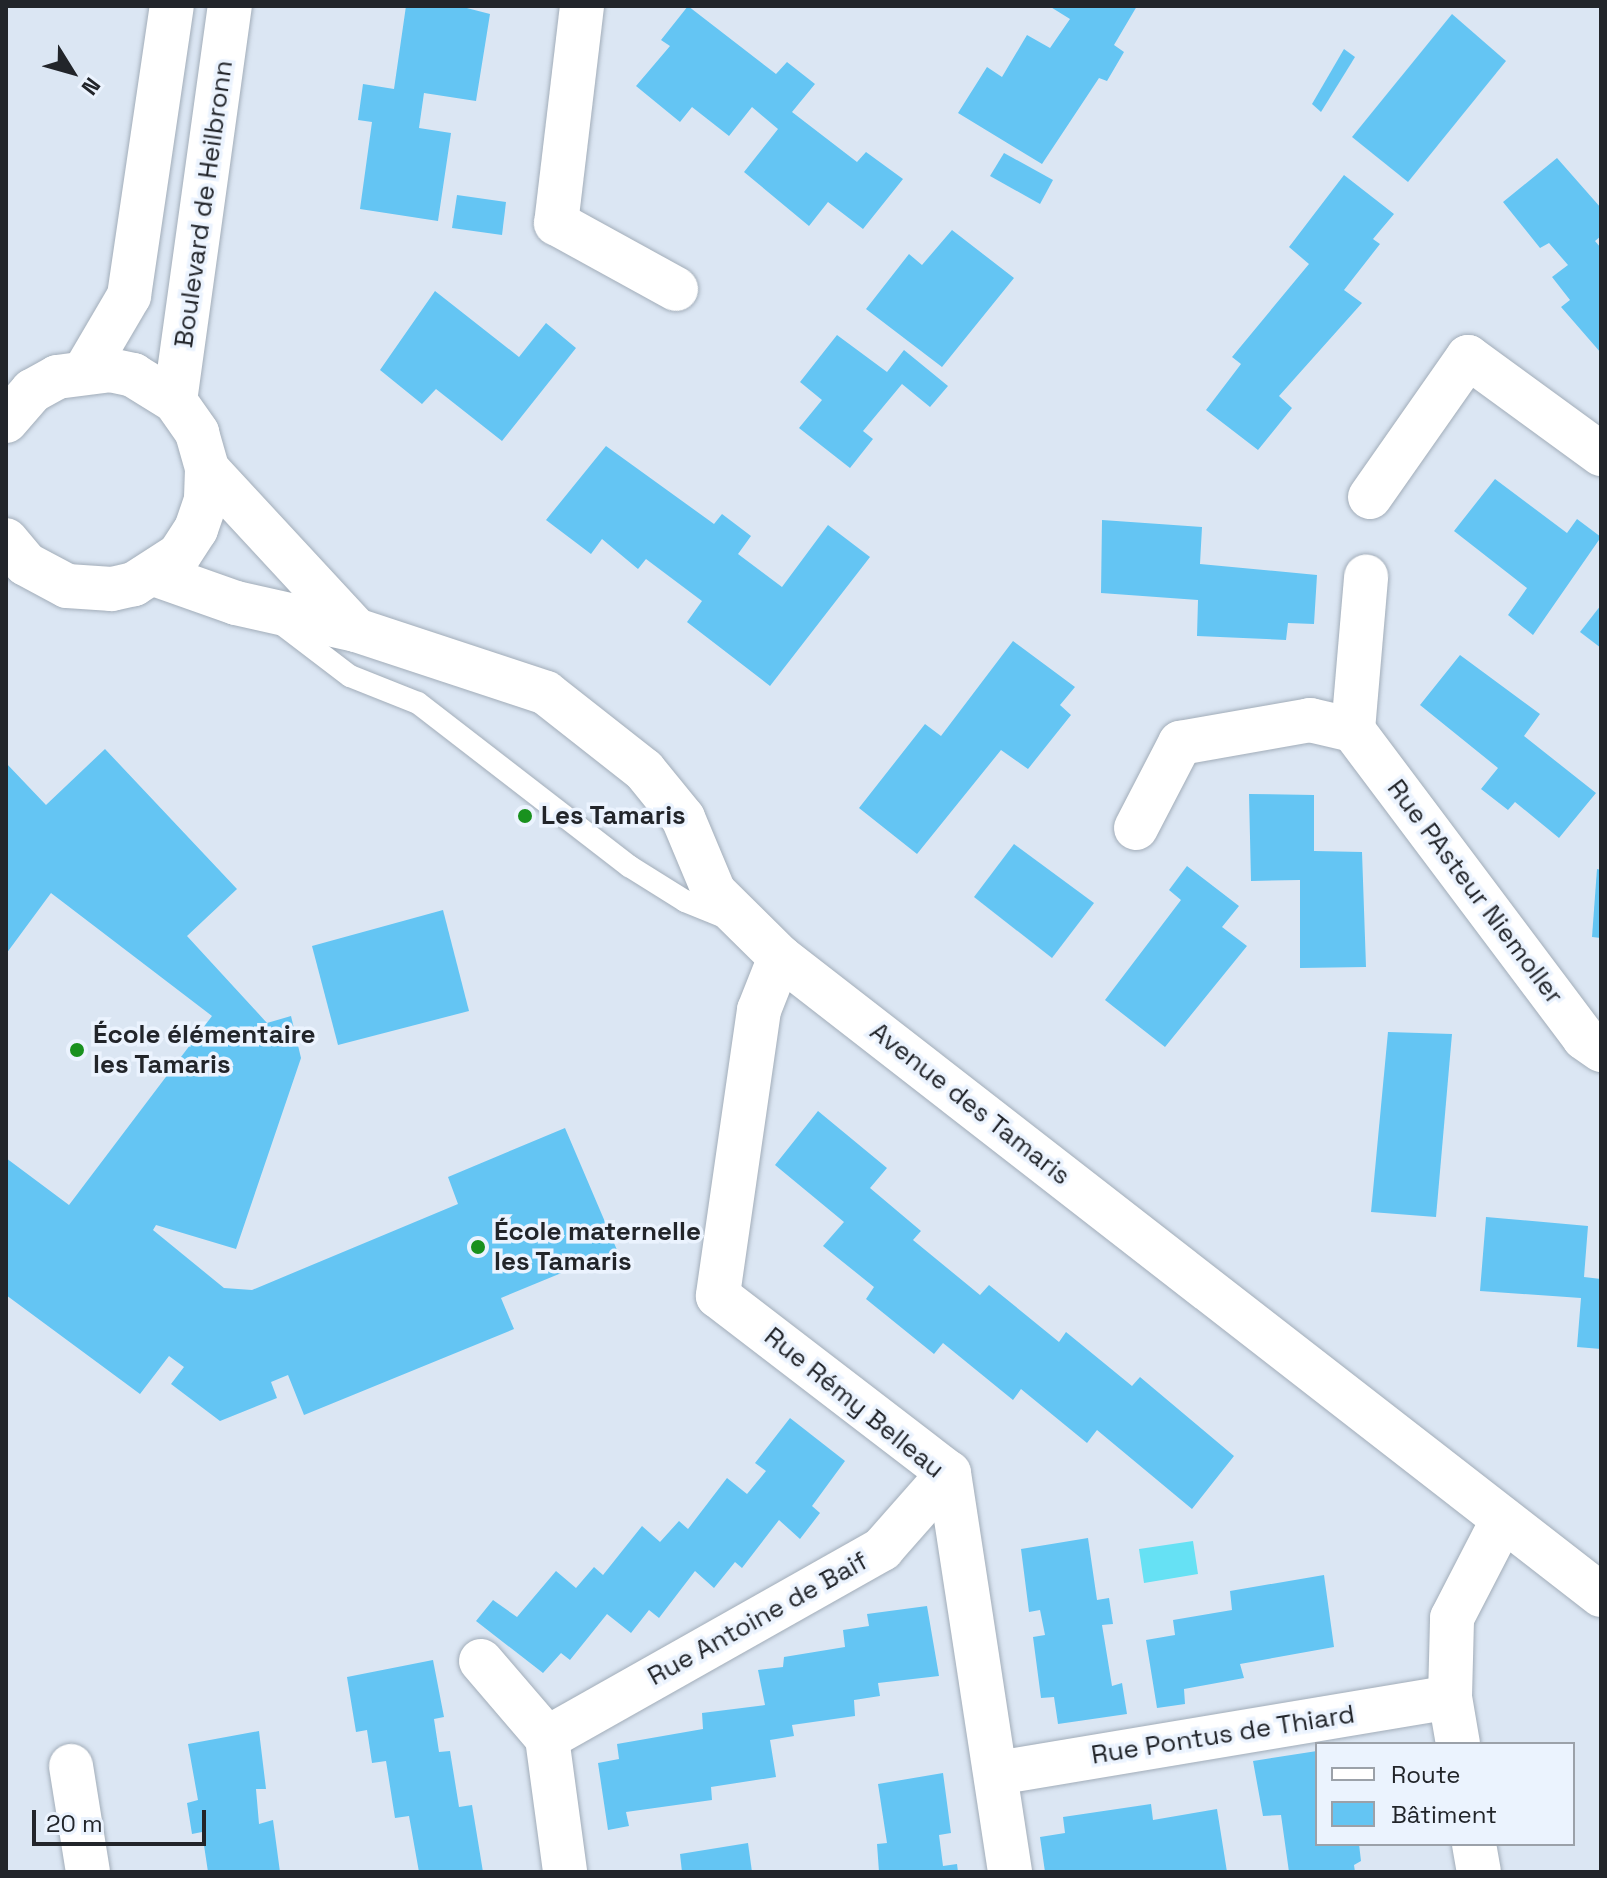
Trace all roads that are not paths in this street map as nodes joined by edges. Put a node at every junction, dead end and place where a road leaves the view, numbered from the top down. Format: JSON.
{"nodes":[{"id":1,"x":172,"y":6,"type":"edge"},
{"id":2,"x":230,"y":6,"type":"edge"},
{"id":3,"x":582,"y":6,"type":"edge"},
{"id":4,"x":676,"y":289,"type":"dead end"},
{"id":5,"x":85,"y":371,"type":"junction"},
{"id":6,"x":175,"y":401,"type":"junction"},
{"id":7,"x":6,"y":421,"type":"edge"},
{"id":8,"x":1601,"y":454,"type":"edge"},
{"id":9,"x":207,"y":469,"type":"junction"},
{"id":10,"x":1370,"y":497,"type":"dead end"},
{"id":11,"x":13,"y":554,"type":"edge"},
{"id":12,"x":154,"y":574,"type":"junction"},
{"id":13,"x":1366,"y":577,"type":"dead end"},
{"id":14,"x":262,"y":609,"type":"junction"},
{"id":15,"x":356,"y":630,"type":"junction"},
{"id":16,"x":1353,"y":730,"type":"junction"},
{"id":17,"x":1136,"y":828,"type":"dead end"},
{"id":18,"x":743,"y":924,"type":"junction"},
{"id":19,"x":780,"y":957,"type":"junction"},
{"id":20,"x":1601,"y":1050,"type":"edge"},
{"id":21,"x":949,"y":1473,"type":"junction"},
{"id":22,"x":1503,"y":1519,"type":"junction"},
{"id":23,"x":1601,"y":1595,"type":"edge"},
{"id":24,"x":481,"y":1661,"type":"dead end"},
{"id":25,"x":1450,"y":1697,"type":"junction"},
{"id":26,"x":547,"y":1738,"type":"junction"},
{"id":27,"x":1458,"y":1742,"type":"edge"},
{"id":28,"x":71,"y":1766,"type":"dead end"},
{"id":29,"x":997,"y":1773,"type":"junction"},
{"id":30,"x":1474,"y":1846,"type":"edge"},
{"id":31,"x":88,"y":1872,"type":"edge"},
{"id":32,"x":565,"y":1872,"type":"edge"},
{"id":33,"x":1010,"y":1872,"type":"edge"},
{"id":34,"x":1479,"y":1872,"type":"edge"}],
"edges":[{"from":1,"to":5,"type":"street"},
{"from":2,"to":6,"type":"street","name":"Boulevard de Heilbronn"},
{"from":3,"to":4,"type":"street"},
{"from":5,"to":6,"type":"street"},
{"from":5,"to":7,"type":"street"},
{"from":6,"to":9,"type":"street"},
{"from":8,"to":10,"type":"street"},
{"from":9,"to":12,"type":"street"},
{"from":9,"to":15,"type":"street","name":"Avenue des Tamaris"},
{"from":11,"to":12,"type":"street"},
{"from":12,"to":14,"type":"street","name":"Avenue des Tamaris"},
{"from":13,"to":16,"type":"street"},
{"from":14,"to":15,"type":"street","name":"Avenue des Tamaris"},
{"from":14,"to":18,"type":"lane"},
{"from":15,"to":18,"type":"street","name":"Avenue des Tamaris"},
{"from":16,"to":17,"type":"street"},
{"from":16,"to":20,"type":"street","name":"Rue PAsteur Niemoller"},
{"from":18,"to":19,"type":"street","name":"Avenue des Tamaris"},
{"from":19,"to":21,"type":"street","name":"Rue Rémy Belleau"},
{"from":19,"to":22,"type":"street","name":"Avenue des Tamaris"},
{"from":21,"to":26,"type":"street","name":"Rue Antoine de Baif"},
{"from":21,"to":29,"type":"street","name":"Rue Rémy Belleau"},
{"from":22,"to":23,"type":"street","name":"Avenue des Tamaris"},
{"from":22,"to":25,"type":"street"},
{"from":24,"to":26,"type":"street"},
{"from":25,"to":27,"type":"street"},
{"from":25,"to":29,"type":"street","name":"Rue Pontus de Thiard"},
{"from":26,"to":32,"type":"street"},
{"from":28,"to":31,"type":"street"},
{"from":29,"to":33,"type":"street","name":"Rue Rémy Belleau"},
{"from":30,"to":34,"type":"street"}]}
